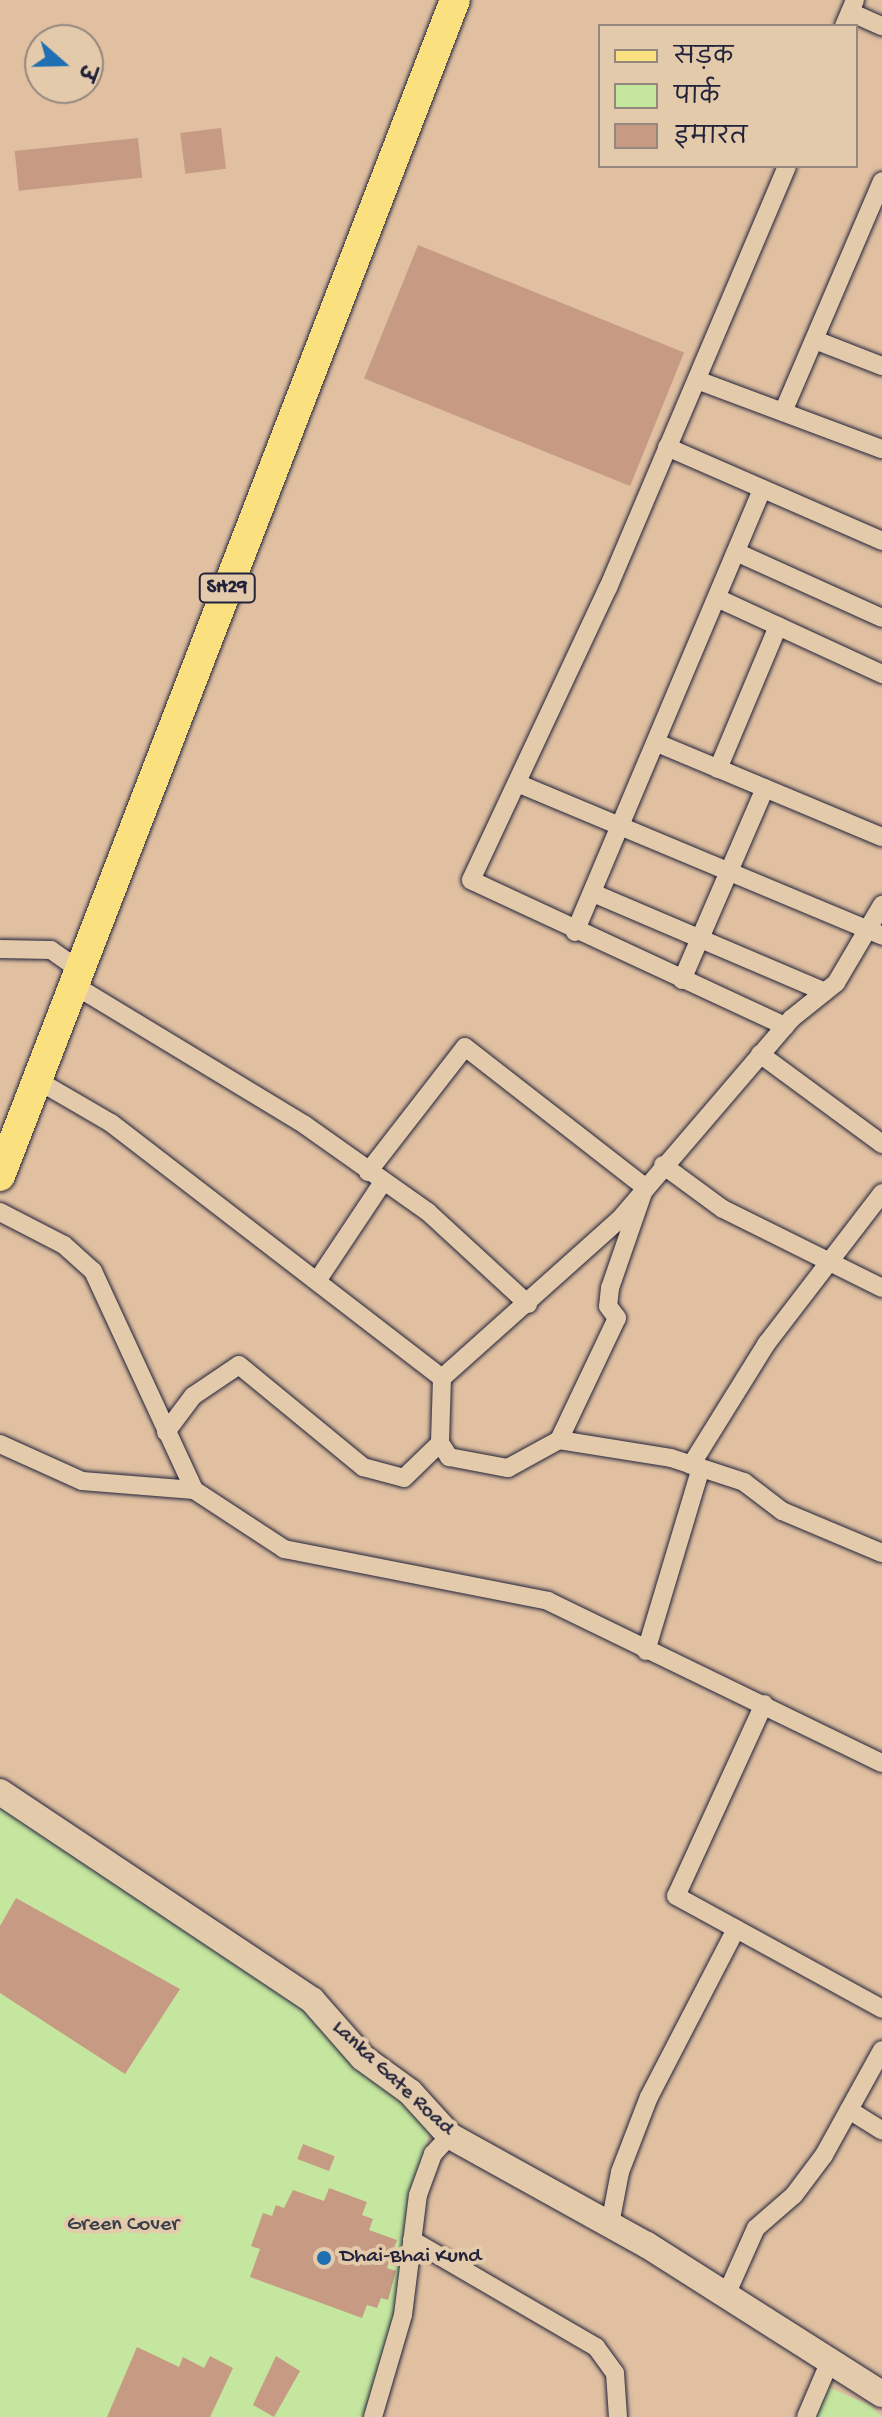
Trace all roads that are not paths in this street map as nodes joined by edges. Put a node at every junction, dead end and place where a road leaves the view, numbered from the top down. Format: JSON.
{"nodes":[{"id":1,"x":455,"y":0,"type":"edge"},
{"id":2,"x":850,"y":13,"type":"edge"},
{"id":3,"x":882,"y":26,"type":"edge"},
{"id":4,"x":786,"y":168,"type":"edge"},
{"id":5,"x":882,"y":181,"type":"edge"},
{"id":6,"x":815,"y":340,"type":"junction"},
{"id":7,"x":882,"y":366,"type":"edge"},
{"id":8,"x":697,"y":380,"type":"junction"},
{"id":9,"x":783,"y":412,"type":"junction"},
{"id":10,"x":667,"y":447,"type":"junction"},
{"id":11,"x":882,"y":449,"type":"edge"},
{"id":12,"x":762,"y":489,"type":"junction"},
{"id":13,"x":882,"y":541,"type":"edge"},
{"id":14,"x":736,"y":552,"type":"junction"},
{"id":15,"x":717,"y":598,"type":"junction"},
{"id":16,"x":882,"y":618,"type":"edge"},
{"id":17,"x":778,"y":626,"type":"junction"},
{"id":18,"x":882,"y":674,"type":"edge"},
{"id":19,"x":657,"y":743,"type":"junction"},
{"id":20,"x":718,"y":769,"type":"junction"},
{"id":21,"x":517,"y":783,"type":"junction"},
{"id":22,"x":765,"y":788,"type":"junction"},
{"id":23,"x":622,"y":827,"type":"junction"},
{"id":24,"x":882,"y":837,"type":"edge"},
{"id":25,"x":730,"y":872,"type":"junction"},
{"id":26,"x":593,"y":893,"type":"junction"},
{"id":27,"x":882,"y":905,"type":"edge"},
{"id":28,"x":575,"y":932,"type":"junction"},
{"id":29,"x":876,"y":934,"type":"edge"},
{"id":30,"x":700,"y":939,"type":"junction"},
{"id":31,"x":0,"y":949,"type":"edge"},
{"id":32,"x":77,"y":977,"type":"junction"},
{"id":33,"x":682,"y":980,"type":"junction"},
{"id":34,"x":825,"y":992,"type":"junction"},
{"id":35,"x":785,"y":1026,"type":"junction"},
{"id":36,"x":760,"y":1054,"type":"junction"},
{"id":37,"x":37,"y":1080,"type":"junction"},
{"id":38,"x":882,"y":1144,"type":"edge"},
{"id":39,"x":663,"y":1165,"type":"junction"},
{"id":40,"x":0,"y":1176,"type":"edge"},
{"id":41,"x":375,"y":1177,"type":"junction"},
{"id":42,"x":645,"y":1187,"type":"junction"},
{"id":43,"x":882,"y":1193,"type":"edge"},
{"id":44,"x":0,"y":1212,"type":"edge"},
{"id":45,"x":827,"y":1263,"type":"junction"},
{"id":46,"x":317,"y":1281,"type":"junction"},
{"id":47,"x":882,"y":1288,"type":"edge"},
{"id":48,"x":528,"y":1304,"type":"junction"},
{"id":49,"x":442,"y":1378,"type":"junction"},
{"id":50,"x":166,"y":1432,"type":"junction"},
{"id":51,"x":559,"y":1440,"type":"junction"},
{"id":52,"x":440,"y":1443,"type":"junction"},
{"id":53,"x":0,"y":1444,"type":"edge"},
{"id":54,"x":696,"y":1466,"type":"junction"},
{"id":55,"x":194,"y":1490,"type":"junction"},
{"id":56,"x":882,"y":1553,"type":"edge"},
{"id":57,"x":646,"y":1651,"type":"junction"},
{"id":58,"x":764,"y":1704,"type":"junction"},
{"id":59,"x":882,"y":1763,"type":"edge"},
{"id":60,"x":0,"y":1792,"type":"edge"},
{"id":61,"x":736,"y":1929,"type":"junction"},
{"id":62,"x":882,"y":2009,"type":"edge"},
{"id":63,"x":882,"y":2050,"type":"edge"},
{"id":64,"x":849,"y":2110,"type":"junction"},
{"id":65,"x":882,"y":2131,"type":"edge"},
{"id":66,"x":450,"y":2136,"type":"junction"},
{"id":67,"x":610,"y":2224,"type":"junction"},
{"id":68,"x":412,"y":2240,"type":"junction"},
{"id":69,"x":726,"y":2295,"type":"junction"},
{"id":70,"x":830,"y":2361,"type":"junction"},
{"id":71,"x":882,"y":2394,"type":"edge"},
{"id":72,"x":373,"y":2417,"type":"edge"},
{"id":73,"x":618,"y":2417,"type":"edge"},
{"id":74,"x":806,"y":2417,"type":"edge"}],
"edges":[{"from":1,"to":32,"type":"main road","number":"SH29"},
{"from":2,"to":3,"type":"street"},
{"from":4,"to":8,"type":"street"},
{"from":5,"to":6,"type":"street"},
{"from":6,"to":7,"type":"street"},
{"from":6,"to":9,"type":"street"},
{"from":8,"to":9,"type":"street"},
{"from":8,"to":10,"type":"street"},
{"from":9,"to":11,"type":"street"},
{"from":10,"to":12,"type":"street"},
{"from":10,"to":21,"type":"street"},
{"from":12,"to":13,"type":"street"},
{"from":12,"to":14,"type":"street"},
{"from":14,"to":15,"type":"street"},
{"from":14,"to":16,"type":"street"},
{"from":15,"to":17,"type":"street"},
{"from":15,"to":19,"type":"street"},
{"from":17,"to":18,"type":"street"},
{"from":17,"to":20,"type":"street"},
{"from":19,"to":20,"type":"street"},
{"from":19,"to":23,"type":"street"},
{"from":20,"to":22,"type":"street"},
{"from":21,"to":23,"type":"street"},
{"from":21,"to":28,"type":"street"},
{"from":22,"to":24,"type":"street"},
{"from":22,"to":25,"type":"street"},
{"from":23,"to":25,"type":"street"},
{"from":23,"to":26,"type":"street"},
{"from":25,"to":29,"type":"street"},
{"from":25,"to":30,"type":"street"},
{"from":26,"to":28,"type":"street"},
{"from":26,"to":30,"type":"street"},
{"from":27,"to":29,"type":"street"},
{"from":28,"to":33,"type":"street"},
{"from":29,"to":34,"type":"street"},
{"from":30,"to":33,"type":"street"},
{"from":30,"to":34,"type":"street"},
{"from":31,"to":32,"type":"street"},
{"from":32,"to":37,"type":"main road","number":"SH29"},
{"from":32,"to":41,"type":"street"},
{"from":33,"to":35,"type":"street"},
{"from":34,"to":35,"type":"street"},
{"from":35,"to":36,"type":"street"},
{"from":36,"to":38,"type":"street"},
{"from":36,"to":39,"type":"street"},
{"from":37,"to":40,"type":"main road","number":"SH29"},
{"from":37,"to":46,"type":"street"},
{"from":39,"to":42,"type":"street"},
{"from":39,"to":45,"type":"street"},
{"from":41,"to":42,"type":"street"},
{"from":41,"to":46,"type":"street"},
{"from":41,"to":48,"type":"street"},
{"from":42,"to":48,"type":"street"},
{"from":42,"to":51,"type":"street"},
{"from":43,"to":45,"type":"street"},
{"from":44,"to":50,"type":"street"},
{"from":45,"to":47,"type":"street"},
{"from":45,"to":54,"type":"street"},
{"from":46,"to":49,"type":"street"},
{"from":48,"to":49,"type":"street"},
{"from":49,"to":52,"type":"street"},
{"from":50,"to":52,"type":"street"},
{"from":50,"to":55,"type":"street"},
{"from":51,"to":52,"type":"street"},
{"from":51,"to":54,"type":"street"},
{"from":53,"to":55,"type":"street"},
{"from":54,"to":56,"type":"street"},
{"from":54,"to":57,"type":"street"},
{"from":55,"to":57,"type":"street"},
{"from":57,"to":58,"type":"street"},
{"from":58,"to":59,"type":"street"},
{"from":58,"to":61,"type":"street"},
{"from":60,"to":66,"type":"street","name":"Lanka Gate Road"},
{"from":61,"to":62,"type":"street"},
{"from":61,"to":67,"type":"street"},
{"from":63,"to":64,"type":"street"},
{"from":64,"to":65,"type":"street"},
{"from":64,"to":69,"type":"street"},
{"from":66,"to":67,"type":"street","name":"Lanka Gate Road"},
{"from":66,"to":68,"type":"street"},
{"from":67,"to":69,"type":"street","name":"Lanka Gate Road"},
{"from":68,"to":72,"type":"street"},
{"from":68,"to":73,"type":"street"},
{"from":69,"to":70,"type":"street","name":"Lanka Gate Road"},
{"from":70,"to":71,"type":"street","name":"Lanka Gate Road"},
{"from":70,"to":74,"type":"street"}]}
